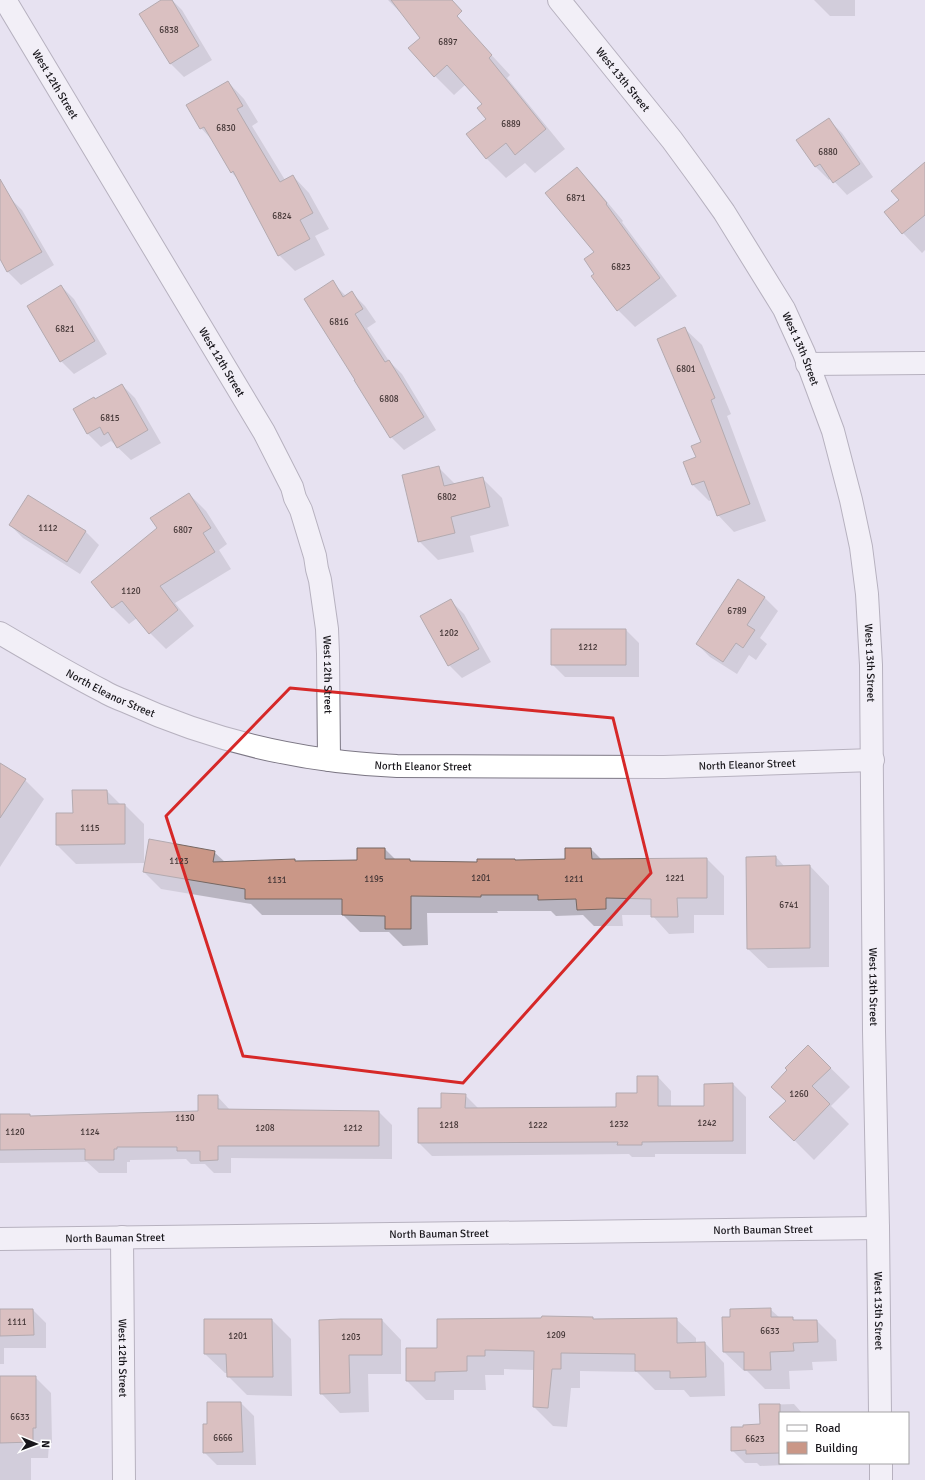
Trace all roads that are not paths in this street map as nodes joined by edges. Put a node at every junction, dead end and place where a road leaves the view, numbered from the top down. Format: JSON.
{"nodes":[{"id":1,"x":5,"y":0,"type":"edge"},
{"id":2,"x":558,"y":0,"type":"edge"},
{"id":3,"x":925,"y":362,"type":"edge"},
{"id":4,"x":808,"y":364,"type":"junction"},
{"id":5,"x":0,"y":633,"type":"edge"},
{"id":6,"x":329,"y":760,"type":"junction"},
{"id":7,"x":873,"y":760,"type":"junction"},
{"id":8,"x":878,"y":1228,"type":"junction"},
{"id":9,"x":122,"y":1237,"type":"junction"},
{"id":10,"x":0,"y":1239,"type":"edge"},
{"id":11,"x":880,"y":1412,"type":"edge"},
{"id":12,"x":881,"y":1464,"type":"edge"},
{"id":13,"x":124,"y":1480,"type":"edge"},
{"id":14,"x":881,"y":1480,"type":"edge"}],
"edges":[{"from":1,"to":6,"type":"street","name":"West 12th Street"},
{"from":2,"to":4,"type":"street","name":"West 13th Street"},
{"from":3,"to":4,"type":"street"},
{"from":4,"to":7,"type":"street","name":"West 13th Street"},
{"from":5,"to":6,"type":"street","name":"North Eleanor Street"},
{"from":6,"to":7,"type":"street","name":"North Eleanor Street"},
{"from":7,"to":8,"type":"street","name":"West 13th Street"},
{"from":8,"to":9,"type":"street","name":"North Bauman Street"},
{"from":8,"to":11,"type":"street","name":"West 13th Street"},
{"from":9,"to":10,"type":"street","name":"North Bauman Street"},
{"from":9,"to":13,"type":"street","name":"West 12th Street"},
{"from":12,"to":14,"type":"street"}]}
